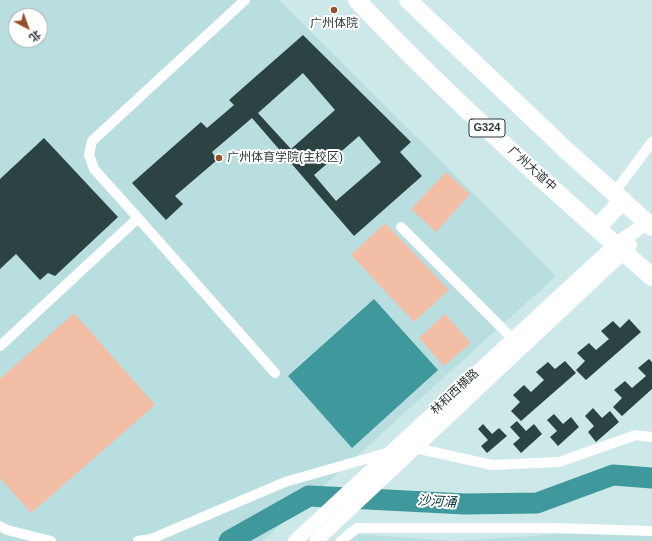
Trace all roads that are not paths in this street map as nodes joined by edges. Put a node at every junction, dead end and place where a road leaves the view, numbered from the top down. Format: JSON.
{"nodes":[{"id":1,"x":245,"y":0,"type":"edge"},
{"id":2,"x":357,"y":0,"type":"edge"},
{"id":3,"x":408,"y":0,"type":"edge"},
{"id":4,"x":652,"y":142,"type":"edge"},
{"id":5,"x":648,"y":149,"type":"edge"},
{"id":6,"x":618,"y":196,"type":"junction"},
{"id":7,"x":138,"y":218,"type":"junction"},
{"id":8,"x":651,"y":226,"type":"edge"},
{"id":9,"x":401,"y":227,"type":"dead end"},
{"id":10,"x":597,"y":228,"type":"junction"},
{"id":11,"x":620,"y":248,"type":"junction"},
{"id":12,"x":652,"y":276,"type":"edge"},
{"id":13,"x":513,"y":339,"type":"junction"},
{"id":14,"x":0,"y":346,"type":"edge"},
{"id":15,"x":275,"y":372,"type":"dead end"},
{"id":16,"x":652,"y":437,"type":"edge"},
{"id":17,"x":415,"y":448,"type":"junction"},
{"id":18,"x":390,"y":452,"type":"junction"},
{"id":19,"x":0,"y":526,"type":"edge"},
{"id":20,"x":652,"y":530,"type":"edge"},
{"id":21,"x":298,"y":538,"type":"edge"},
{"id":22,"x":320,"y":538,"type":"edge"},
{"id":23,"x":51,"y":541,"type":"edge"},
{"id":24,"x":138,"y":541,"type":"edge"},
{"id":25,"x":341,"y":541,"type":"edge"}],
"edges":[{"from":1,"to":7,"type":"street"},
{"from":2,"to":10,"type":"highway","name":"广州大道中","number":"G324"},
{"from":3,"to":6,"type":"highway"},
{"from":4,"to":5,"type":"street"},
{"from":5,"to":6,"type":"street"},
{"from":6,"to":8,"type":"highway"},
{"from":6,"to":10,"type":"highway"},
{"from":7,"to":14,"type":"street"},
{"from":7,"to":15,"type":"street"},
{"from":8,"to":11,"type":"main road"},
{"from":9,"to":13,"type":"street"},
{"from":10,"to":11,"type":"highway","name":"广州大道中","number":"G324"},
{"from":11,"to":12,"type":"highway","name":"广州大道中","number":"G324"},
{"from":11,"to":13,"type":"main road","name":"林和西横路"},
{"from":11,"to":17,"type":"main road","name":"林和西横路"},
{"from":13,"to":18,"type":"main road","name":"林和西横路"},
{"from":16,"to":17,"type":"street"},
{"from":17,"to":22,"type":"main road","name":"林和西横路"},
{"from":18,"to":21,"type":"main road","name":"林和西横路"},
{"from":18,"to":24,"type":"street"},
{"from":19,"to":23,"type":"street"},
{"from":20,"to":25,"type":"street"}]}
